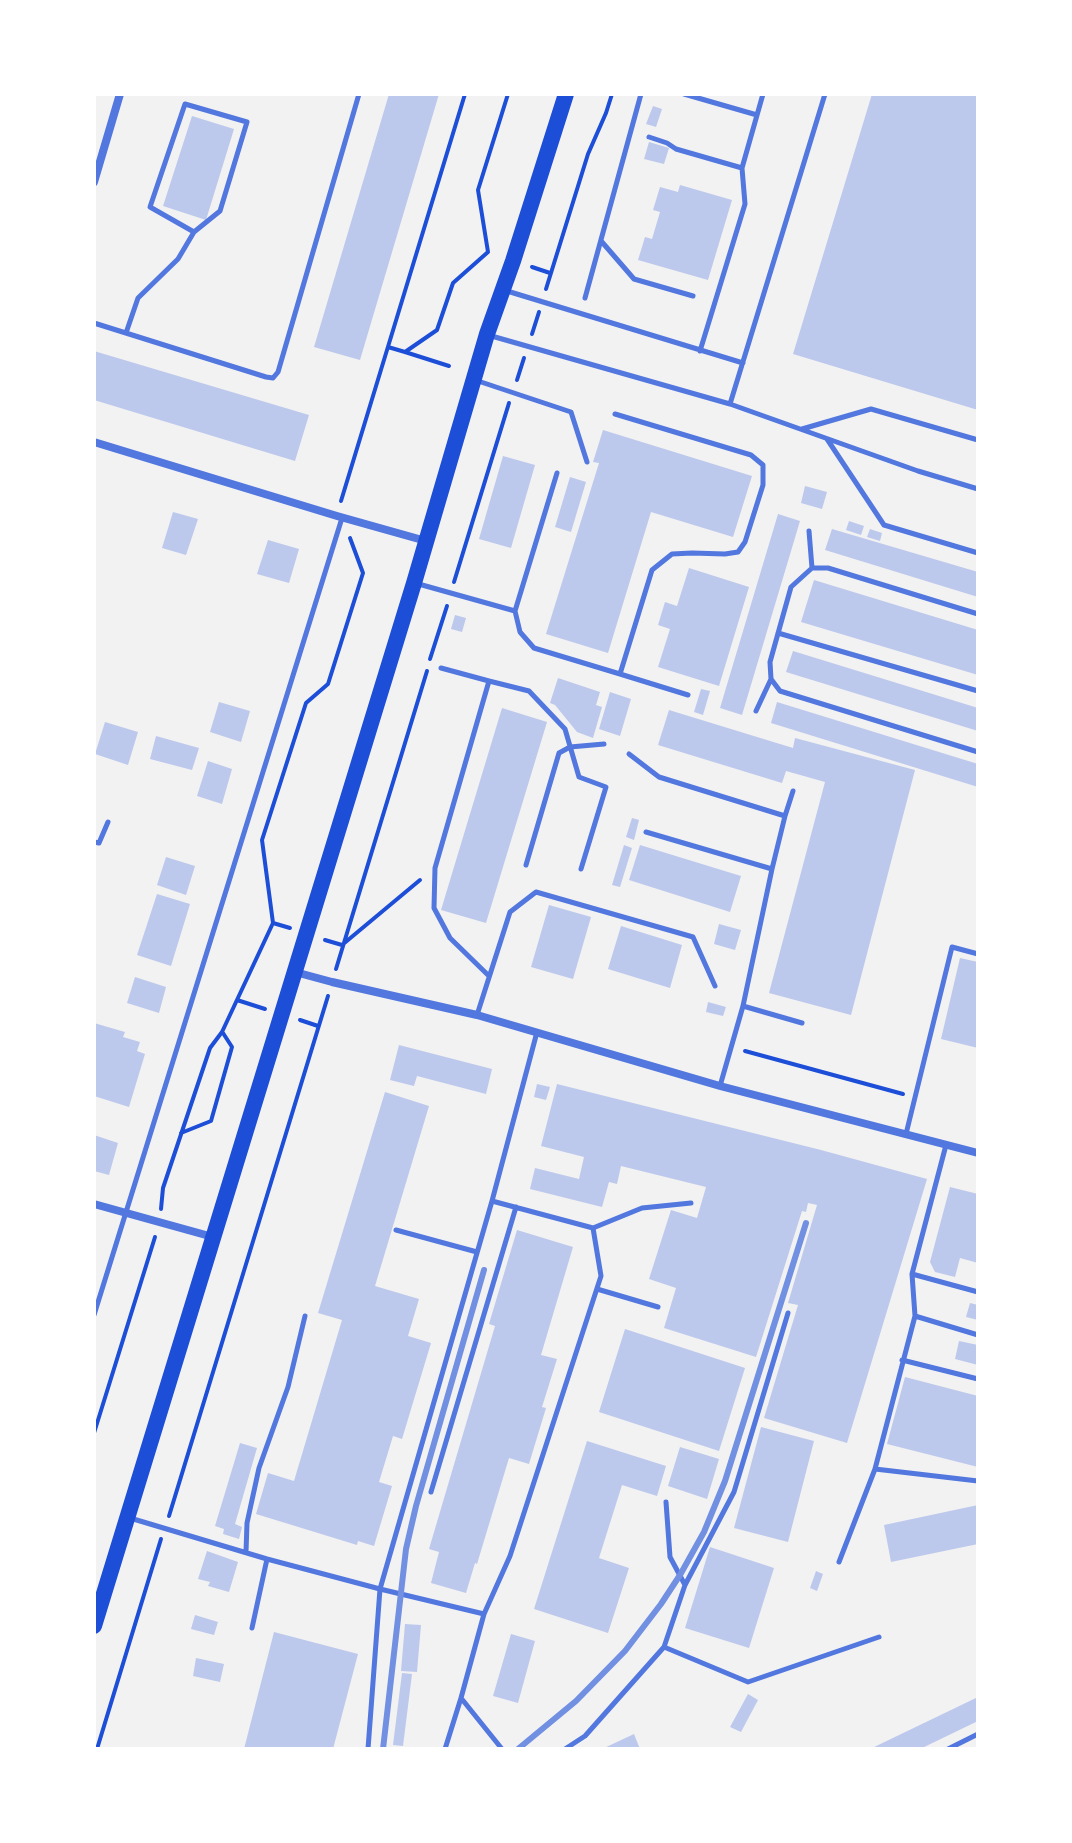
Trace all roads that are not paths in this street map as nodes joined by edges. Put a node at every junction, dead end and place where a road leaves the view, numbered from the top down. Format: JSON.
{"nodes":[{"id":1,"x":120,"y":94,"type":"edge"},
{"id":2,"x":359,"y":94,"type":"edge"},
{"id":3,"x":566,"y":94,"type":"edge"},
{"id":4,"x":641,"y":94,"type":"edge"},
{"id":5,"x":684,"y":94,"type":"edge"},
{"id":6,"x":763,"y":94,"type":"edge"},
{"id":7,"x":825,"y":94,"type":"edge"},
{"id":8,"x":757,"y":115,"type":"junction"},
{"id":9,"x":649,"y":137,"type":"dead end"},
{"id":10,"x":742,"y":168,"type":"junction"},
{"id":11,"x":94,"y":182,"type":"edge"},
{"id":12,"x":194,"y":232,"type":"junction"},
{"id":13,"x":601,"y":241,"type":"junction"},
{"id":14,"x":502,"y":289,"type":"junction"},
{"id":15,"x":693,"y":296,"type":"dead end"},
{"id":16,"x":585,"y":298,"type":"dead end"},
{"id":17,"x":94,"y":323,"type":"edge"},
{"id":18,"x":126,"y":333,"type":"junction"},
{"id":19,"x":487,"y":334,"type":"junction"},
{"id":20,"x":700,"y":351,"type":"junction"},
{"id":21,"x":743,"y":363,"type":"junction"},
{"id":22,"x":475,"y":380,"type":"junction"},
{"id":23,"x":730,"y":404,"type":"junction"},
{"id":24,"x":615,"y":414,"type":"dead end"},
{"id":25,"x":802,"y":429,"type":"junction"},
{"id":26,"x":826,"y":438,"type":"junction"},
{"id":27,"x":978,"y":440,"type":"edge"},
{"id":28,"x":94,"y":442,"type":"edge"},
{"id":29,"x":587,"y":462,"type":"dead end"},
{"id":30,"x":557,"y":473,"type":"dead end"},
{"id":31,"x":978,"y":489,"type":"edge"},
{"id":32,"x":339,"y":516,"type":"junction"},
{"id":33,"x":809,"y":531,"type":"dead end"},
{"id":34,"x":427,"y":541,"type":"junction"},
{"id":35,"x":978,"y":553,"type":"edge"},
{"id":36,"x":812,"y":568,"type":"junction"},
{"id":37,"x":414,"y":583,"type":"junction"},
{"id":38,"x":515,"y":611,"type":"junction"},
{"id":39,"x":978,"y":614,"type":"edge"},
{"id":40,"x":778,"y":633,"type":"junction"},
{"id":41,"x":441,"y":668,"type":"dead end"},
{"id":42,"x":620,"y":674,"type":"junction"},
{"id":43,"x":771,"y":679,"type":"junction"},
{"id":44,"x":489,"y":681,"type":"junction"},
{"id":45,"x":978,"y":691,"type":"edge"},
{"id":46,"x":688,"y":695,"type":"dead end"},
{"id":47,"x":756,"y":711,"type":"dead end"},
{"id":48,"x":604,"y":744,"type":"dead end"},
{"id":49,"x":570,"y":747,"type":"junction"},
{"id":50,"x":978,"y":752,"type":"edge"},
{"id":51,"x":629,"y":754,"type":"dead end"},
{"id":52,"x":793,"y":791,"type":"dead end"},
{"id":53,"x":785,"y":816,"type":"junction"},
{"id":54,"x":108,"y":822,"type":"dead end"},
{"id":55,"x":646,"y":832,"type":"dead end"},
{"id":56,"x":94,"y":842,"type":"edge"},
{"id":57,"x":526,"y":865,"type":"dead end"},
{"id":58,"x":581,"y":869,"type":"dead end"},
{"id":59,"x":772,"y":869,"type":"junction"},
{"id":60,"x":978,"y":954,"type":"edge"},
{"id":61,"x":294,"y":972,"type":"junction"},
{"id":62,"x":489,"y":976,"type":"junction"},
{"id":63,"x":715,"y":986,"type":"dead end"},
{"id":64,"x":743,"y":1006,"type":"junction"},
{"id":65,"x":477,"y":1015,"type":"junction"},
{"id":66,"x":802,"y":1023,"type":"dead end"},
{"id":67,"x":538,"y":1032,"type":"junction"},
{"id":68,"x":720,"y":1086,"type":"junction"},
{"id":69,"x":906,"y":1135,"type":"junction"},
{"id":70,"x":946,"y":1145,"type":"junction"},
{"id":71,"x":978,"y":1153,"type":"edge"},
{"id":72,"x":492,"y":1201,"type":"junction"},
{"id":73,"x":691,"y":1203,"type":"dead end"},
{"id":74,"x":94,"y":1204,"type":"edge"},
{"id":75,"x":516,"y":1207,"type":"junction"},
{"id":76,"x":126,"y":1212,"type":"junction"},
{"id":77,"x":593,"y":1228,"type":"junction"},
{"id":78,"x":396,"y":1230,"type":"dead end"},
{"id":79,"x":213,"y":1237,"type":"junction"},
{"id":80,"x":477,"y":1252,"type":"junction"},
{"id":81,"x":912,"y":1274,"type":"junction"},
{"id":82,"x":597,"y":1289,"type":"junction"},
{"id":83,"x":978,"y":1292,"type":"edge"},
{"id":84,"x":658,"y":1307,"type":"dead end"},
{"id":85,"x":788,"y":1313,"type":"dead end"},
{"id":86,"x":94,"y":1315,"type":"edge"},
{"id":87,"x":305,"y":1316,"type":"dead end"},
{"id":88,"x":915,"y":1316,"type":"junction"},
{"id":89,"x":978,"y":1335,"type":"edge"},
{"id":90,"x":902,"y":1360,"type":"junction"},
{"id":91,"x":978,"y":1379,"type":"edge"},
{"id":92,"x":875,"y":1469,"type":"junction"},
{"id":93,"x":978,"y":1481,"type":"edge"},
{"id":94,"x":431,"y":1492,"type":"dead end"},
{"id":95,"x":666,"y":1502,"type":"dead end"},
{"id":96,"x":128,"y":1518,"type":"junction"},
{"id":97,"x":246,"y":1552,"type":"junction"},
{"id":98,"x":267,"y":1559,"type":"junction"},
{"id":99,"x":839,"y":1562,"type":"dead end"},
{"id":100,"x":685,"y":1585,"type":"junction"},
{"id":101,"x":380,"y":1589,"type":"junction"},
{"id":102,"x":484,"y":1614,"type":"junction"},
{"id":103,"x":94,"y":1626,"type":"edge"},
{"id":104,"x":252,"y":1628,"type":"dead end"},
{"id":105,"x":879,"y":1637,"type":"dead end"},
{"id":106,"x":664,"y":1647,"type":"junction"},
{"id":107,"x":461,"y":1698,"type":"junction"},
{"id":108,"x":978,"y":1734,"type":"edge"},
{"id":109,"x":368,"y":1749,"type":"edge"},
{"id":110,"x":445,"y":1749,"type":"edge"},
{"id":111,"x":502,"y":1749,"type":"edge"},
{"id":112,"x":565,"y":1749,"type":"edge"},
{"id":113,"x":948,"y":1749,"type":"edge"}],
"edges":[{"from":1,"to":11,"type":"street"},
{"from":2,"to":18,"type":"lane"},
{"from":3,"to":14,"type":"main road"},
{"from":4,"to":13,"type":"lane"},
{"from":5,"to":8,"type":"lane"},
{"from":6,"to":8,"type":"lane"},
{"from":7,"to":21,"type":"lane"},
{"from":8,"to":10,"type":"lane"},
{"from":9,"to":10,"type":"lane"},
{"from":10,"to":20,"type":"lane"},
{"from":12,"to":12,"type":"lane"},
{"from":12,"to":18,"type":"lane"},
{"from":13,"to":15,"type":"lane"},
{"from":13,"to":16,"type":"lane"},
{"from":14,"to":19,"type":"main road"},
{"from":14,"to":20,"type":"lane"},
{"from":17,"to":18,"type":"lane"},
{"from":19,"to":22,"type":"main road"},
{"from":19,"to":23,"type":"lane"},
{"from":20,"to":21,"type":"lane"},
{"from":21,"to":23,"type":"lane"},
{"from":22,"to":29,"type":"lane"},
{"from":22,"to":34,"type":"main road"},
{"from":23,"to":25,"type":"lane"},
{"from":24,"to":42,"type":"lane"},
{"from":25,"to":26,"type":"lane"},
{"from":25,"to":27,"type":"lane"},
{"from":26,"to":31,"type":"lane"},
{"from":26,"to":35,"type":"lane"},
{"from":28,"to":32,"type":"street"},
{"from":30,"to":38,"type":"lane"},
{"from":32,"to":34,"type":"street"},
{"from":32,"to":76,"type":"lane"},
{"from":33,"to":36,"type":"lane"},
{"from":34,"to":37,"type":"main road"},
{"from":36,"to":39,"type":"lane"},
{"from":36,"to":40,"type":"lane"},
{"from":37,"to":38,"type":"lane"},
{"from":37,"to":61,"type":"main road"},
{"from":38,"to":42,"type":"lane"},
{"from":40,"to":43,"type":"lane"},
{"from":40,"to":45,"type":"lane"},
{"from":41,"to":44,"type":"lane"},
{"from":42,"to":46,"type":"lane"},
{"from":43,"to":47,"type":"lane"},
{"from":43,"to":50,"type":"lane"},
{"from":44,"to":49,"type":"lane"},
{"from":44,"to":62,"type":"lane"},
{"from":48,"to":49,"type":"lane"},
{"from":49,"to":57,"type":"lane"},
{"from":49,"to":58,"type":"lane"},
{"from":51,"to":53,"type":"lane"},
{"from":52,"to":53,"type":"lane"},
{"from":53,"to":59,"type":"lane"},
{"from":54,"to":56,"type":"lane"},
{"from":55,"to":59,"type":"lane"},
{"from":59,"to":64,"type":"lane"},
{"from":60,"to":69,"type":"lane"},
{"from":61,"to":65,"type":"street"},
{"from":61,"to":79,"type":"main road"},
{"from":62,"to":63,"type":"lane"},
{"from":62,"to":65,"type":"lane"},
{"from":64,"to":66,"type":"lane"},
{"from":64,"to":68,"type":"lane"},
{"from":65,"to":67,"type":"street"},
{"from":67,"to":68,"type":"street"},
{"from":67,"to":72,"type":"lane"},
{"from":68,"to":69,"type":"street"},
{"from":69,"to":70,"type":"street"},
{"from":70,"to":71,"type":"street"},
{"from":70,"to":81,"type":"lane"},
{"from":72,"to":75,"type":"lane"},
{"from":72,"to":80,"type":"lane"},
{"from":73,"to":77,"type":"lane"},
{"from":74,"to":76,"type":"street"},
{"from":75,"to":77,"type":"lane"},
{"from":75,"to":94,"type":"lane"},
{"from":76,"to":79,"type":"street"},
{"from":76,"to":86,"type":"lane"},
{"from":77,"to":82,"type":"lane"},
{"from":78,"to":80,"type":"lane"},
{"from":79,"to":96,"type":"main road"},
{"from":80,"to":101,"type":"lane"},
{"from":81,"to":83,"type":"lane"},
{"from":81,"to":88,"type":"lane"},
{"from":82,"to":84,"type":"lane"},
{"from":82,"to":102,"type":"lane"},
{"from":85,"to":100,"type":"lane"},
{"from":87,"to":97,"type":"lane"},
{"from":88,"to":89,"type":"lane"},
{"from":88,"to":90,"type":"lane"},
{"from":90,"to":91,"type":"lane"},
{"from":90,"to":92,"type":"lane"},
{"from":92,"to":93,"type":"lane"},
{"from":92,"to":99,"type":"lane"},
{"from":95,"to":100,"type":"lane"},
{"from":96,"to":97,"type":"lane"},
{"from":96,"to":103,"type":"main road"},
{"from":97,"to":98,"type":"lane"},
{"from":98,"to":101,"type":"lane"},
{"from":98,"to":104,"type":"lane"},
{"from":100,"to":106,"type":"lane"},
{"from":101,"to":102,"type":"lane"},
{"from":101,"to":109,"type":"lane"},
{"from":102,"to":107,"type":"lane"},
{"from":105,"to":106,"type":"lane"},
{"from":106,"to":112,"type":"lane"},
{"from":107,"to":110,"type":"lane"},
{"from":107,"to":111,"type":"lane"},
{"from":108,"to":113,"type":"lane"}]}
